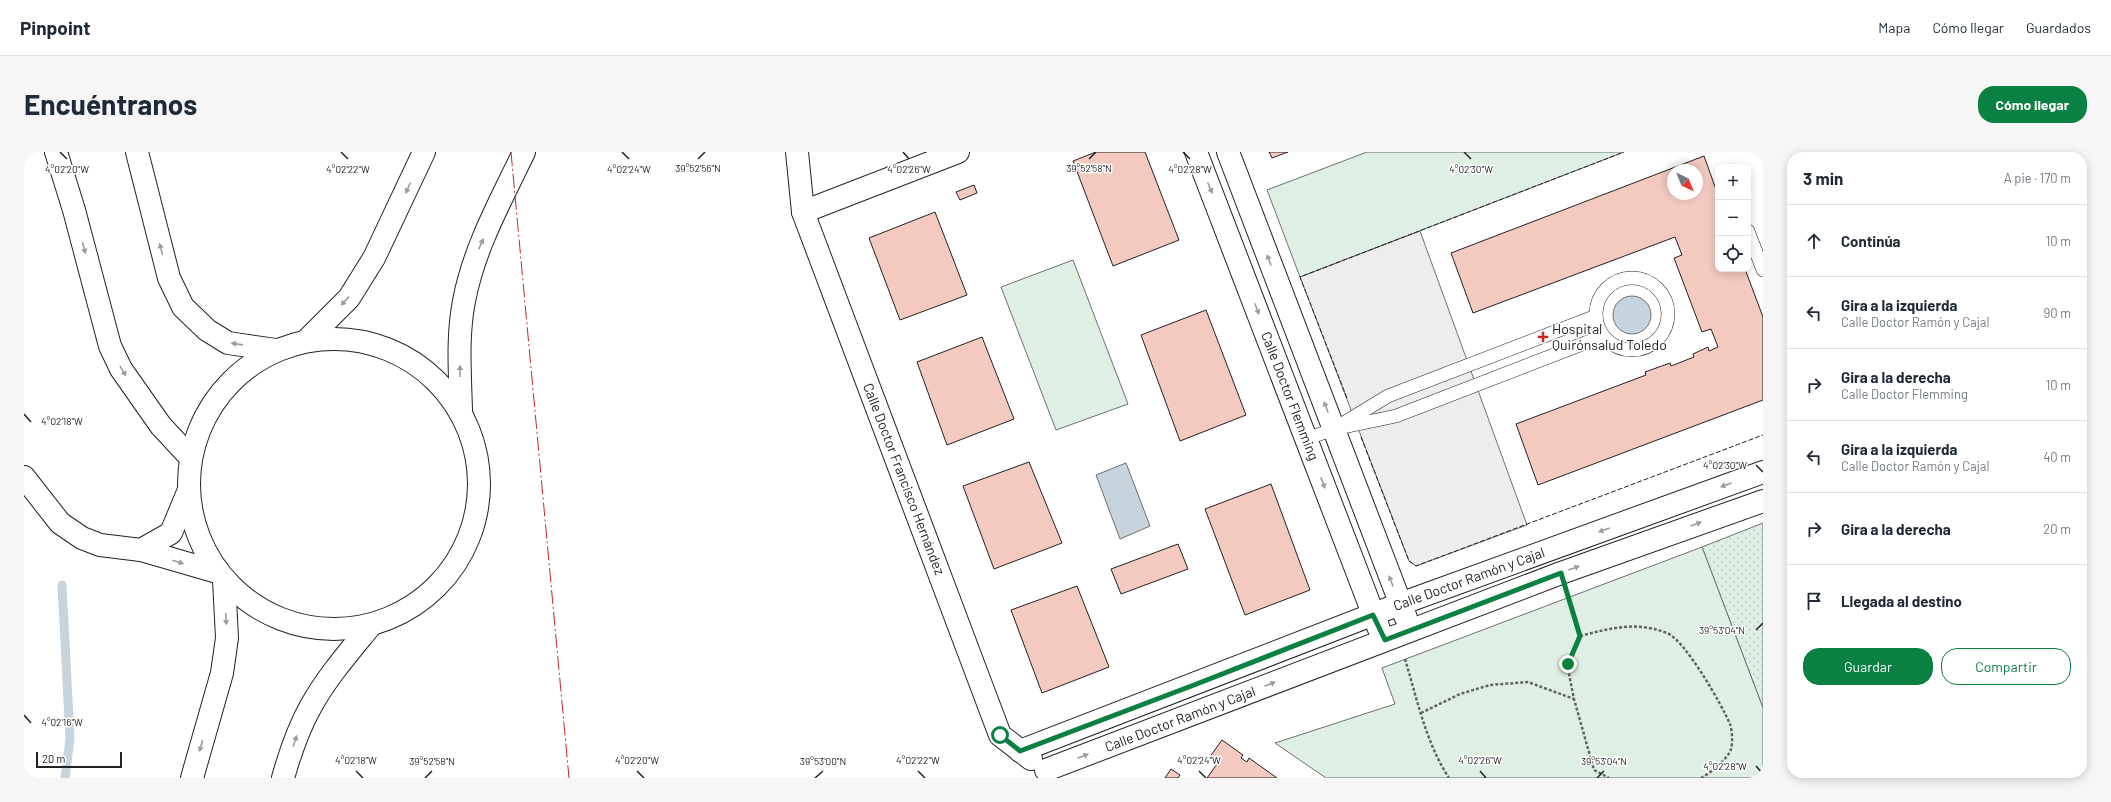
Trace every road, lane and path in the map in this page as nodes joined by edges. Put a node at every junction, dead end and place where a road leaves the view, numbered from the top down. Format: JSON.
{"nodes":[{"id":1,"x":56,"y":152,"type":"edge"},
{"id":2,"x":137,"y":152,"type":"edge"},
{"id":3,"x":424,"y":152,"type":"edge"},
{"id":4,"x":524,"y":152,"type":"edge"},
{"id":5,"x":797,"y":152,"type":"edge"},
{"id":6,"x":958,"y":152,"type":"edge"},
{"id":7,"x":1196,"y":152,"type":"edge"},
{"id":8,"x":1228,"y":152,"type":"edge"},
{"id":9,"x":803,"y":212,"type":"junction"},
{"id":10,"x":1750,"y":236,"type":"edge"},
{"id":11,"x":1763,"y":270,"type":"edge"},
{"id":12,"x":1596,"y":316,"type":"junction"},
{"id":13,"x":1603,"y":336,"type":"junction"},
{"id":14,"x":306,"y":341,"type":"junction"},
{"id":15,"x":276,"y":350,"type":"junction"},
{"id":16,"x":461,"y":410,"type":"junction"},
{"id":17,"x":1334,"y":429,"type":"junction"},
{"id":18,"x":1306,"y":439,"type":"junction"},
{"id":19,"x":190,"y":457,"type":"junction"},
{"id":20,"x":1763,"y":472,"type":"edge"},
{"id":21,"x":24,"y":477,"type":"edge"},
{"id":22,"x":188,"y":492,"type":"junction"},
{"id":23,"x":1763,"y":501,"type":"edge"},
{"id":24,"x":141,"y":550,"type":"junction"},
{"id":25,"x":1561,"y":573,"type":"junction"},
{"id":26,"x":220,"y":576,"type":"junction"},
{"id":27,"x":1400,"y":604,"type":"junction"},
{"id":28,"x":1373,"y":615,"type":"junction"},
{"id":29,"x":371,"y":625,"type":"junction"},
{"id":30,"x":1398,"y":636,"type":"junction"},
{"id":31,"x":1580,"y":636,"type":"junction"},
{"id":32,"x":1574,"y":699,"type":"junction"},
{"id":33,"x":1421,"y":713,"type":"junction"},
{"id":34,"x":1020,"y":751,"type":"junction"},
{"id":35,"x":1052,"y":774,"type":"edge"},
{"id":36,"x":192,"y":778,"type":"edge"},
{"id":37,"x":283,"y":778,"type":"edge"},
{"id":38,"x":1449,"y":778,"type":"edge"},
{"id":39,"x":1609,"y":778,"type":"edge"},
{"id":40,"x":1701,"y":778,"type":"edge"}],
"edges":[{"from":1,"to":19,"type":"main road","one_way":true},
{"from":15,"to":2,"type":"main road","one_way":true},
{"from":3,"to":14,"type":"main road","one_way":true},
{"from":16,"to":4,"type":"main road","one_way":true},
{"from":5,"to":9,"type":"main road","name":"Calle Doctor Francisco Hernández"},
{"from":6,"to":9,"type":"main road"},
{"from":7,"to":18,"type":"main road","name":"Calle Doctor Flemming","one_way":true},
{"from":17,"to":8,"type":"main road","one_way":true},
{"from":9,"to":34,"type":"main road","name":"Calle Doctor Francisco Hernández"},
{"from":10,"to":11,"type":"lane"},
{"from":12,"to":13,"type":"lane"},
{"from":12,"to":13,"type":"lane"},
{"from":12,"to":17,"type":"lane"},
{"from":13,"to":17,"type":"lane"},
{"from":14,"to":15,"type":"main road"},
{"from":14,"to":16,"type":"main road"},
{"from":15,"to":19,"type":"main road"},
{"from":16,"to":29,"type":"main road"},
{"from":17,"to":18,"type":"lane"},
{"from":27,"to":17,"type":"main road","one_way":true},
{"from":18,"to":28,"type":"main road","name":"Calle Doctor Flemming","one_way":true},
{"from":19,"to":22,"type":"main road"},
{"from":20,"to":27,"type":"main road","name":"Calle Doctor Ramón y Cajal","one_way":true},
{"from":21,"to":24,"type":"main road"},
{"from":22,"to":24,"type":"main road"},
{"from":22,"to":26,"type":"main road"},
{"from":25,"to":23,"type":"main road","name":"Calle Doctor Ramón y Cajal","one_way":true},
{"from":24,"to":26,"type":"main road","one_way":true},
{"from":25,"to":30,"type":"main road","name":"Calle Doctor Ramón y Cajal"},
{"from":25,"to":31,"type":"path"},
{"from":26,"to":29,"type":"main road"},
{"from":26,"to":36,"type":"main road","one_way":true},
{"from":27,"to":28,"type":"main road","name":"Calle Doctor Ramón y Cajal"},
{"from":27,"to":30,"type":"main road"},
{"from":28,"to":30,"type":"main road","name":"Calle Doctor Flemming"},
{"from":28,"to":34,"type":"main road","name":"Calle Doctor Ramón y Cajal"},
{"from":37,"to":29,"type":"main road","one_way":true},
{"from":30,"to":33,"type":"path"},
{"from":35,"to":30,"type":"main road","name":"Calle Doctor Ramón y Cajal","one_way":true},
{"from":31,"to":32,"type":"path"},
{"from":31,"to":40,"type":"path"},
{"from":32,"to":33,"type":"path"},
{"from":32,"to":39,"type":"path"},
{"from":33,"to":38,"type":"path"},
{"from":34,"to":35,"type":"main road","name":"Calle Doctor Francisco Hernández"}]}
